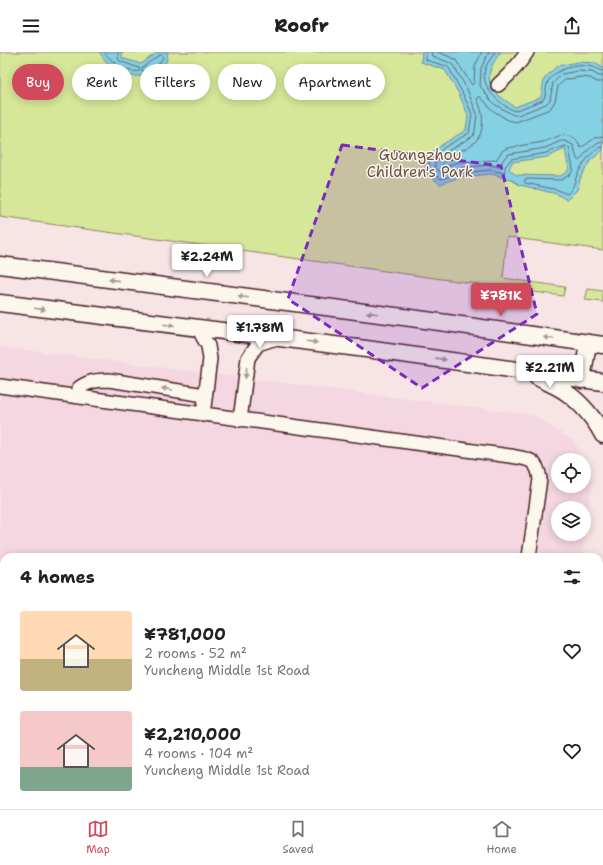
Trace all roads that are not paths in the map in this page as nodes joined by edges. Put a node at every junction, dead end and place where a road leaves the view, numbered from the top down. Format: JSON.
{"nodes":[{"id":1,"x":527,"y":52,"type":"edge"},
{"id":2,"x":498,"y":85,"type":"dead end"},
{"id":3,"x":6,"y":266,"type":"edge"},
{"id":4,"x":0,"y":279,"type":"edge"},
{"id":5,"x":0,"y":302,"type":"edge"},
{"id":6,"x":198,"y":328,"type":"junction"},
{"id":7,"x":278,"y":337,"type":"junction"},
{"id":8,"x":595,"y":344,"type":"edge"},
{"id":9,"x":523,"y":370,"type":"junction"},
{"id":10,"x":582,"y":380,"type":"junction"},
{"id":11,"x":603,"y":382,"type":"edge"},
{"id":12,"x":0,"y":386,"type":"edge"},
{"id":13,"x":79,"y":388,"type":"dead end"},
{"id":14,"x":205,"y":395,"type":"junction"},
{"id":15,"x":203,"y":415,"type":"junction"},
{"id":16,"x":240,"y":420,"type":"junction"},
{"id":17,"x":603,"y":435,"type":"edge"},
{"id":18,"x":530,"y":553,"type":"edge"}],
"edges":[{"from":1,"to":2,"type":"street"},
{"from":3,"to":4,"type":"main road"},
{"from":8,"to":3,"type":"main road","one_way":true},
{"from":5,"to":6,"type":"main road","one_way":true},
{"from":6,"to":7,"type":"main road"},
{"from":6,"to":14,"type":"street"},
{"from":7,"to":9,"type":"main road","one_way":true},
{"from":7,"to":16,"type":"street","one_way":true},
{"from":8,"to":10,"type":"main road"},
{"from":9,"to":10,"type":"main road"},
{"from":9,"to":17,"type":"main road"},
{"from":10,"to":11,"type":"main road"},
{"from":12,"to":15,"type":"street"},
{"from":14,"to":13,"type":"street","one_way":true},
{"from":14,"to":15,"type":"street"},
{"from":15,"to":16,"type":"street"},
{"from":16,"to":18,"type":"street"}]}
